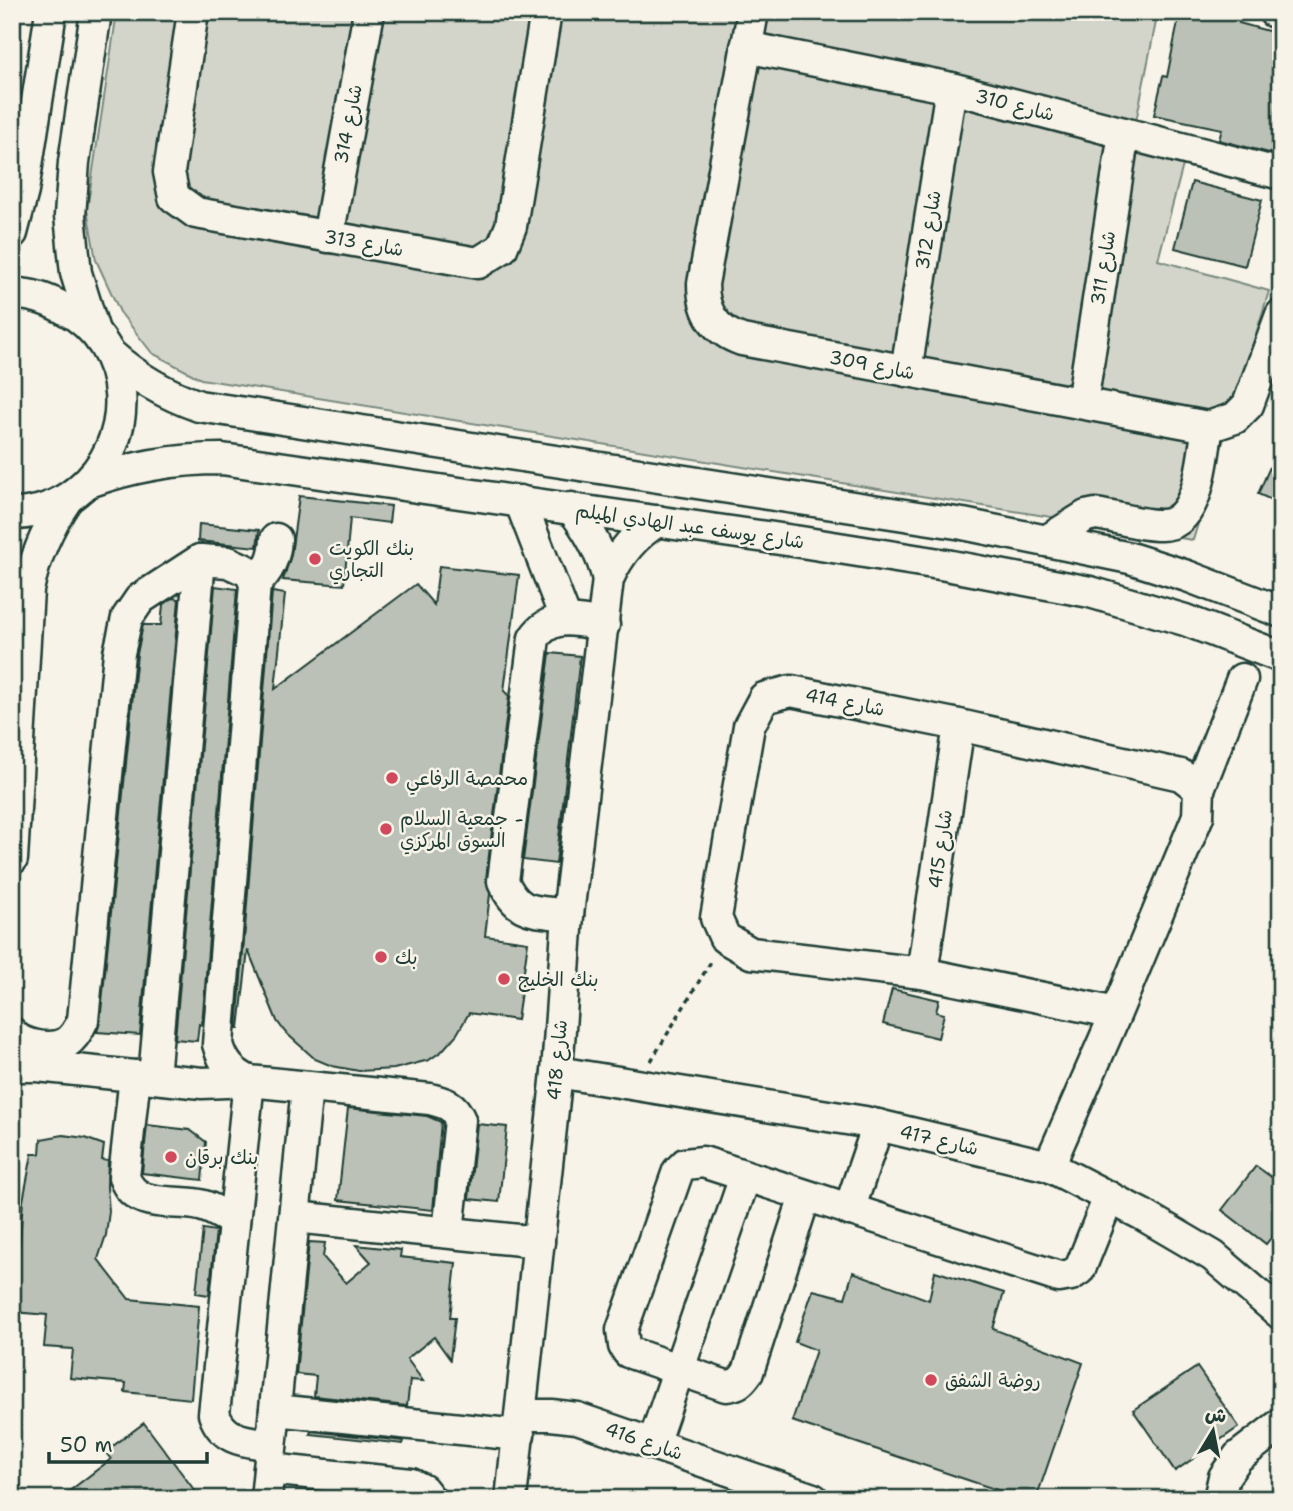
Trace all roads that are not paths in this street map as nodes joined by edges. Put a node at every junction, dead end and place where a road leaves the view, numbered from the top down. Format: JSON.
{"nodes":[{"id":1,"x":51,"y":12,"type":"edge"},
{"id":2,"x":96,"y":12,"type":"edge"},
{"id":3,"x":193,"y":12,"type":"edge"},
{"id":4,"x":369,"y":12,"type":"edge"},
{"id":5,"x":546,"y":12,"type":"edge"},
{"id":6,"x":753,"y":12,"type":"edge"},
{"id":7,"x":1274,"y":12,"type":"edge"},
{"id":8,"x":1281,"y":14,"type":"edge"},
{"id":9,"x":746,"y":47,"type":"junction"},
{"id":10,"x":951,"y":88,"type":"junction"},
{"id":11,"x":37,"y":103,"type":"junction"},
{"id":12,"x":82,"y":111,"type":"junction"},
{"id":13,"x":1124,"y":133,"type":"junction"},
{"id":14,"x":1281,"y":174,"type":"edge"},
{"id":15,"x":12,"y":233,"type":"edge"},
{"id":16,"x":328,"y":237,"type":"junction"},
{"id":17,"x":12,"y":294,"type":"edge"},
{"id":18,"x":1281,"y":315,"type":"edge"},
{"id":19,"x":102,"y":343,"type":"junction"},
{"id":20,"x":906,"y":371,"type":"junction"},
{"id":21,"x":1082,"y":403,"type":"junction"},
{"id":22,"x":1208,"y":427,"type":"junction"},
{"id":23,"x":78,"y":490,"type":"junction"},
{"id":24,"x":520,"y":501,"type":"junction"},
{"id":25,"x":571,"y":508,"type":"junction"},
{"id":26,"x":12,"y":514,"type":"edge"},
{"id":27,"x":658,"y":521,"type":"junction"},
{"id":28,"x":276,"y":539,"type":"dead end"},
{"id":29,"x":1046,"y":541,"type":"junction"},
{"id":30,"x":1106,"y":552,"type":"junction"},
{"id":31,"x":200,"y":560,"type":"junction"},
{"id":32,"x":608,"y":579,"type":"junction"},
{"id":33,"x":255,"y":584,"type":"junction"},
{"id":34,"x":1090,"y":592,"type":"junction"},
{"id":35,"x":1126,"y":602,"type":"junction"},
{"id":36,"x":1281,"y":612,"type":"edge"},
{"id":37,"x":566,"y":620,"type":"junction"},
{"id":38,"x":1281,"y":620,"type":"edge"},
{"id":39,"x":604,"y":625,"type":"junction"},
{"id":40,"x":1281,"y":657,"type":"edge"},
{"id":41,"x":1242,"y":679,"type":"dead end"},
{"id":42,"x":16,"y":711,"type":"edge"},
{"id":43,"x":958,"y":725,"type":"junction"},
{"id":44,"x":1199,"y":789,"type":"junction"},
{"id":45,"x":12,"y":859,"type":"edge"},
{"id":46,"x":568,"y":915,"type":"junction"},
{"id":47,"x":922,"y":973,"type":"junction"},
{"id":48,"x":1116,"y":1013,"type":"junction"},
{"id":49,"x":83,"y":1020,"type":"junction"},
{"id":50,"x":12,"y":1033,"type":"edge"},
{"id":51,"x":217,"y":1034,"type":"junction"},
{"id":52,"x":12,"y":1069,"type":"edge"},
{"id":53,"x":557,"y":1072,"type":"junction"},
{"id":54,"x":135,"y":1076,"type":"junction"},
{"id":55,"x":185,"y":1081,"type":"junction"},
{"id":56,"x":249,"y":1081,"type":"junction"},
{"id":57,"x":307,"y":1087,"type":"junction"},
{"id":58,"x":878,"y":1125,"type":"junction"},
{"id":59,"x":1049,"y":1166,"type":"junction"},
{"id":60,"x":745,"y":1177,"type":"junction"},
{"id":61,"x":805,"y":1196,"type":"junction"},
{"id":62,"x":1109,"y":1197,"type":"junction"},
{"id":63,"x":849,"y":1210,"type":"junction"},
{"id":64,"x":295,"y":1217,"type":"junction"},
{"id":65,"x":234,"y":1222,"type":"junction"},
{"id":66,"x":448,"y":1232,"type":"junction"},
{"id":67,"x":539,"y":1242,"type":"junction"},
{"id":68,"x":1281,"y":1314,"type":"edge"},
{"id":69,"x":678,"y":1370,"type":"junction"},
{"id":70,"x":275,"y":1410,"type":"junction"},
{"id":71,"x":1281,"y":1423,"type":"edge"},
{"id":72,"x":520,"y":1425,"type":"junction"},
{"id":73,"x":653,"y":1444,"type":"junction"},
{"id":74,"x":269,"y":1471,"type":"edge"},
{"id":75,"x":761,"y":1490,"type":"edge"},
{"id":76,"x":430,"y":1499,"type":"edge"},
{"id":77,"x":511,"y":1499,"type":"edge"},
{"id":78,"x":813,"y":1499,"type":"edge"},
{"id":79,"x":1219,"y":1499,"type":"edge"}],
"edges":[{"from":1,"to":11,"type":"street"},
{"from":2,"to":12,"type":"street"},
{"from":3,"to":16,"type":"street","name":"شارع 313"},
{"from":4,"to":16,"type":"street","name":"شارع 314"},
{"from":5,"to":16,"type":"street","name":"شارع 313"},
{"from":6,"to":9,"type":"street","name":"شارع 309"},
{"from":7,"to":8,"type":"street"},
{"from":9,"to":10,"type":"street","name":"شارع 310"},
{"from":9,"to":20,"type":"street","name":"شارع 309"},
{"from":10,"to":13,"type":"street","name":"شارع 310"},
{"from":10,"to":20,"type":"street","name":"شارع 312"},
{"from":11,"to":12,"type":"street"},
{"from":11,"to":15,"type":"street"},
{"from":12,"to":19,"type":"street"},
{"from":13,"to":14,"type":"street","name":"شارع 310"},
{"from":13,"to":21,"type":"street","name":"شارع 311"},
{"from":17,"to":19,"type":"street"},
{"from":18,"to":22,"type":"street"},
{"from":19,"to":23,"type":"street"},
{"from":19,"to":29,"type":"street"},
{"from":20,"to":21,"type":"street","name":"شارع 309"},
{"from":21,"to":22,"type":"street","name":"شارع 309"},
{"from":22,"to":29,"type":"street"},
{"from":23,"to":24,"type":"street","name":"شارع يوسف عبد الهادي الميلم"},
{"from":23,"to":26,"type":"street","name":"شارع يوسف عبد الهادي الميلم"},
{"from":23,"to":42,"type":"street"},
{"from":24,"to":25,"type":"street","name":"شارع يوسف عبد الهادي الميلم"},
{"from":24,"to":37,"type":"street"},
{"from":25,"to":27,"type":"street","name":"شارع يوسف عبد الهادي الميلم"},
{"from":25,"to":32,"type":"street","name":"شارع 418"},
{"from":27,"to":32,"type":"street","name":"شارع 418"},
{"from":27,"to":34,"type":"street","name":"شارع يوسف عبد الهادي الميلم"},
{"from":28,"to":33,"type":"street"},
{"from":29,"to":30,"type":"street"},
{"from":30,"to":34,"type":"street"},
{"from":30,"to":36,"type":"street"},
{"from":31,"to":33,"type":"street"},
{"from":31,"to":49,"type":"street"},
{"from":31,"to":54,"type":"street"},
{"from":32,"to":39,"type":"street","name":"شارع 418"},
{"from":33,"to":51,"type":"street"},
{"from":34,"to":35,"type":"street","name":"شارع يوسف عبد الهادي الميلم"},
{"from":35,"to":38,"type":"street"},
{"from":35,"to":40,"type":"street","name":"شارع يوسف عبد الهادي الميلم"},
{"from":37,"to":39,"type":"street"},
{"from":37,"to":46,"type":"street"},
{"from":39,"to":46,"type":"street","name":"شارع 418"},
{"from":41,"to":44,"type":"street"},
{"from":42,"to":45,"type":"street"},
{"from":43,"to":44,"type":"street","name":"شارع 414"},
{"from":43,"to":47,"type":"street","name":"شارع 415"},
{"from":43,"to":47,"type":"street","name":"شارع 414"},
{"from":44,"to":48,"type":"street"},
{"from":46,"to":53,"type":"street","name":"شارع 418"},
{"from":47,"to":48,"type":"street"},
{"from":48,"to":59,"type":"street"},
{"from":49,"to":50,"type":"street"},
{"from":49,"to":54,"type":"street"},
{"from":51,"to":55,"type":"street"},
{"from":51,"to":56,"type":"street"},
{"from":52,"to":54,"type":"street"},
{"from":53,"to":58,"type":"street","name":"شارع 417"},
{"from":53,"to":67,"type":"street","name":"شارع 418"},
{"from":54,"to":55,"type":"street"},
{"from":54,"to":65,"type":"street"},
{"from":55,"to":56,"type":"street"},
{"from":56,"to":57,"type":"street"},
{"from":56,"to":65,"type":"street"},
{"from":57,"to":64,"type":"street"},
{"from":57,"to":66,"type":"street"},
{"from":58,"to":59,"type":"street","name":"شارع 417"},
{"from":58,"to":63,"type":"street"},
{"from":59,"to":62,"type":"street","name":"شارع 417"},
{"from":60,"to":61,"type":"street"},
{"from":60,"to":69,"type":"street"},
{"from":60,"to":69,"type":"street"},
{"from":61,"to":63,"type":"street"},
{"from":61,"to":69,"type":"street"},
{"from":62,"to":63,"type":"street"},
{"from":62,"to":68,"type":"street","name":"شارع 417"},
{"from":64,"to":66,"type":"street"},
{"from":64,"to":70,"type":"street"},
{"from":65,"to":74,"type":"street"},
{"from":66,"to":67,"type":"street"},
{"from":67,"to":72,"type":"street","name":"شارع 418"},
{"from":69,"to":73,"type":"street"},
{"from":70,"to":72,"type":"street","name":"شارع 416"},
{"from":70,"to":74,"type":"street"},
{"from":71,"to":79,"type":"street"},
{"from":72,"to":73,"type":"street","name":"شارع 416"},
{"from":72,"to":77,"type":"street","name":"شارع 418"},
{"from":73,"to":75,"type":"street","name":"شارع 416"},
{"from":74,"to":76,"type":"street"},
{"from":75,"to":78,"type":"street","name":"شارع 416"}]}
